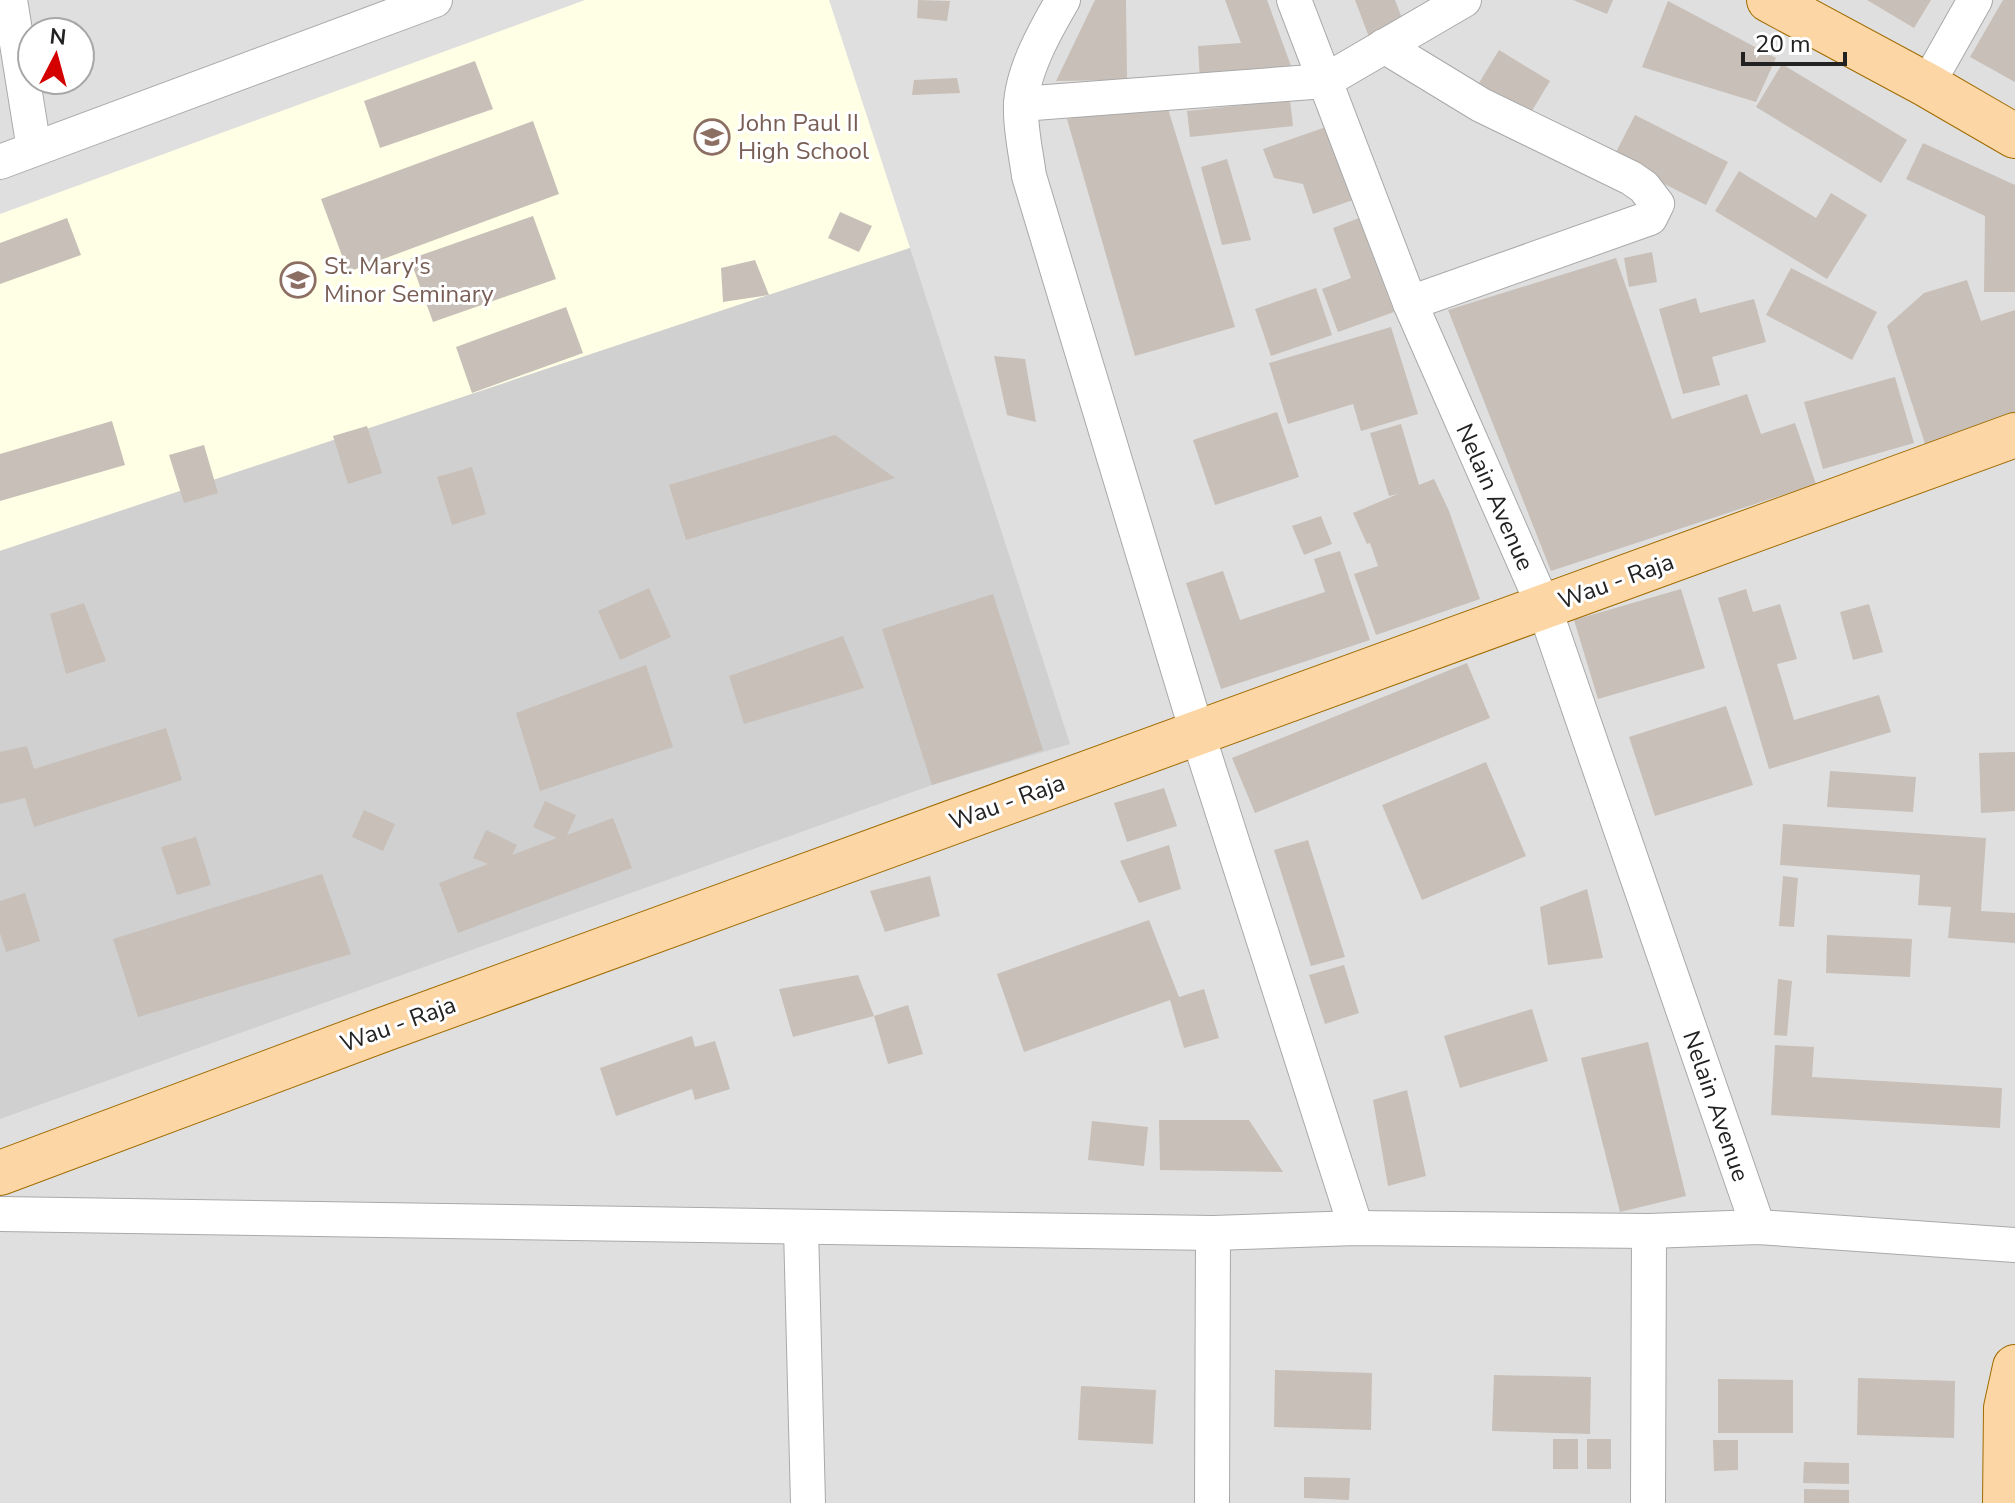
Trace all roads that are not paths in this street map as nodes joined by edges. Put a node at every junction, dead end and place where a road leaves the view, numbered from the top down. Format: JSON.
{"nodes":[{"id":1,"x":10,"y":0,"type":"edge"},
{"id":2,"x":390,"y":0,"type":"edge"},
{"id":3,"x":1063,"y":0,"type":"edge"},
{"id":4,"x":1294,"y":0,"type":"edge"},
{"id":5,"x":1464,"y":0,"type":"edge"},
{"id":6,"x":1769,"y":0,"type":"edge"},
{"id":7,"x":1975,"y":0,"type":"edge"},
{"id":8,"x":431,"y":2,"type":"edge"},
{"id":9,"x":1384,"y":46,"type":"junction"},
{"id":10,"x":1325,"y":81,"type":"junction"},
{"id":11,"x":1927,"y":85,"type":"junction"},
{"id":12,"x":1021,"y":104,"type":"junction"},
{"id":13,"x":2015,"y":136,"type":"edge"},
{"id":14,"x":34,"y":149,"type":"junction"},
{"id":15,"x":0,"y":162,"type":"edge"},
{"id":16,"x":1410,"y":303,"type":"junction"},
{"id":17,"x":2015,"y":435,"type":"edge"},
{"id":18,"x":1544,"y":607,"type":"junction"},
{"id":19,"x":1197,"y":732,"type":"junction"},
{"id":20,"x":0,"y":1173,"type":"edge"},
{"id":21,"x":0,"y":1214,"type":"edge"},
{"id":22,"x":1758,"y":1227,"type":"junction"},
{"id":23,"x":801,"y":1228,"type":"junction"},
{"id":24,"x":1356,"y":1228,"type":"junction"},
{"id":25,"x":1649,"y":1231,"type":"junction"},
{"id":26,"x":1213,"y":1233,"type":"junction"},
{"id":27,"x":2015,"y":1245,"type":"edge"},
{"id":28,"x":2015,"y":1367,"type":"edge"},
{"id":29,"x":808,"y":1503,"type":"edge"},
{"id":30,"x":1212,"y":1503,"type":"edge"},
{"id":31,"x":1648,"y":1503,"type":"edge"},
{"id":32,"x":2005,"y":1503,"type":"edge"}],
"edges":[{"from":1,"to":14,"type":"street"},
{"from":2,"to":8,"type":"street"},
{"from":3,"to":12,"type":"street"},
{"from":4,"to":10,"type":"street","name":"Nelain Avenue"},
{"from":5,"to":9,"type":"street"},
{"from":6,"to":11,"type":"main road"},
{"from":7,"to":11,"type":"street"},
{"from":8,"to":14,"type":"street"},
{"from":9,"to":10,"type":"street"},
{"from":9,"to":16,"type":"street"},
{"from":10,"to":12,"type":"street"},
{"from":10,"to":16,"type":"street","name":"Nelain Avenue"},
{"from":11,"to":13,"type":"main road"},
{"from":12,"to":19,"type":"street"},
{"from":14,"to":15,"type":"street"},
{"from":16,"to":18,"type":"street","name":"Nelain Avenue"},
{"from":17,"to":18,"type":"main road","name":"Wau - Raja"},
{"from":18,"to":19,"type":"main road","name":"Wau - Raja"},
{"from":18,"to":22,"type":"street","name":"Nelain Avenue"},
{"from":19,"to":20,"type":"main road","name":"Wau - Raja"},
{"from":19,"to":24,"type":"street"},
{"from":21,"to":23,"type":"street"},
{"from":22,"to":25,"type":"street"},
{"from":22,"to":27,"type":"street"},
{"from":23,"to":26,"type":"street"},
{"from":23,"to":29,"type":"street"},
{"from":24,"to":25,"type":"street"},
{"from":24,"to":26,"type":"street"},
{"from":25,"to":31,"type":"street"},
{"from":26,"to":30,"type":"street"},
{"from":28,"to":32,"type":"main road"}]}
